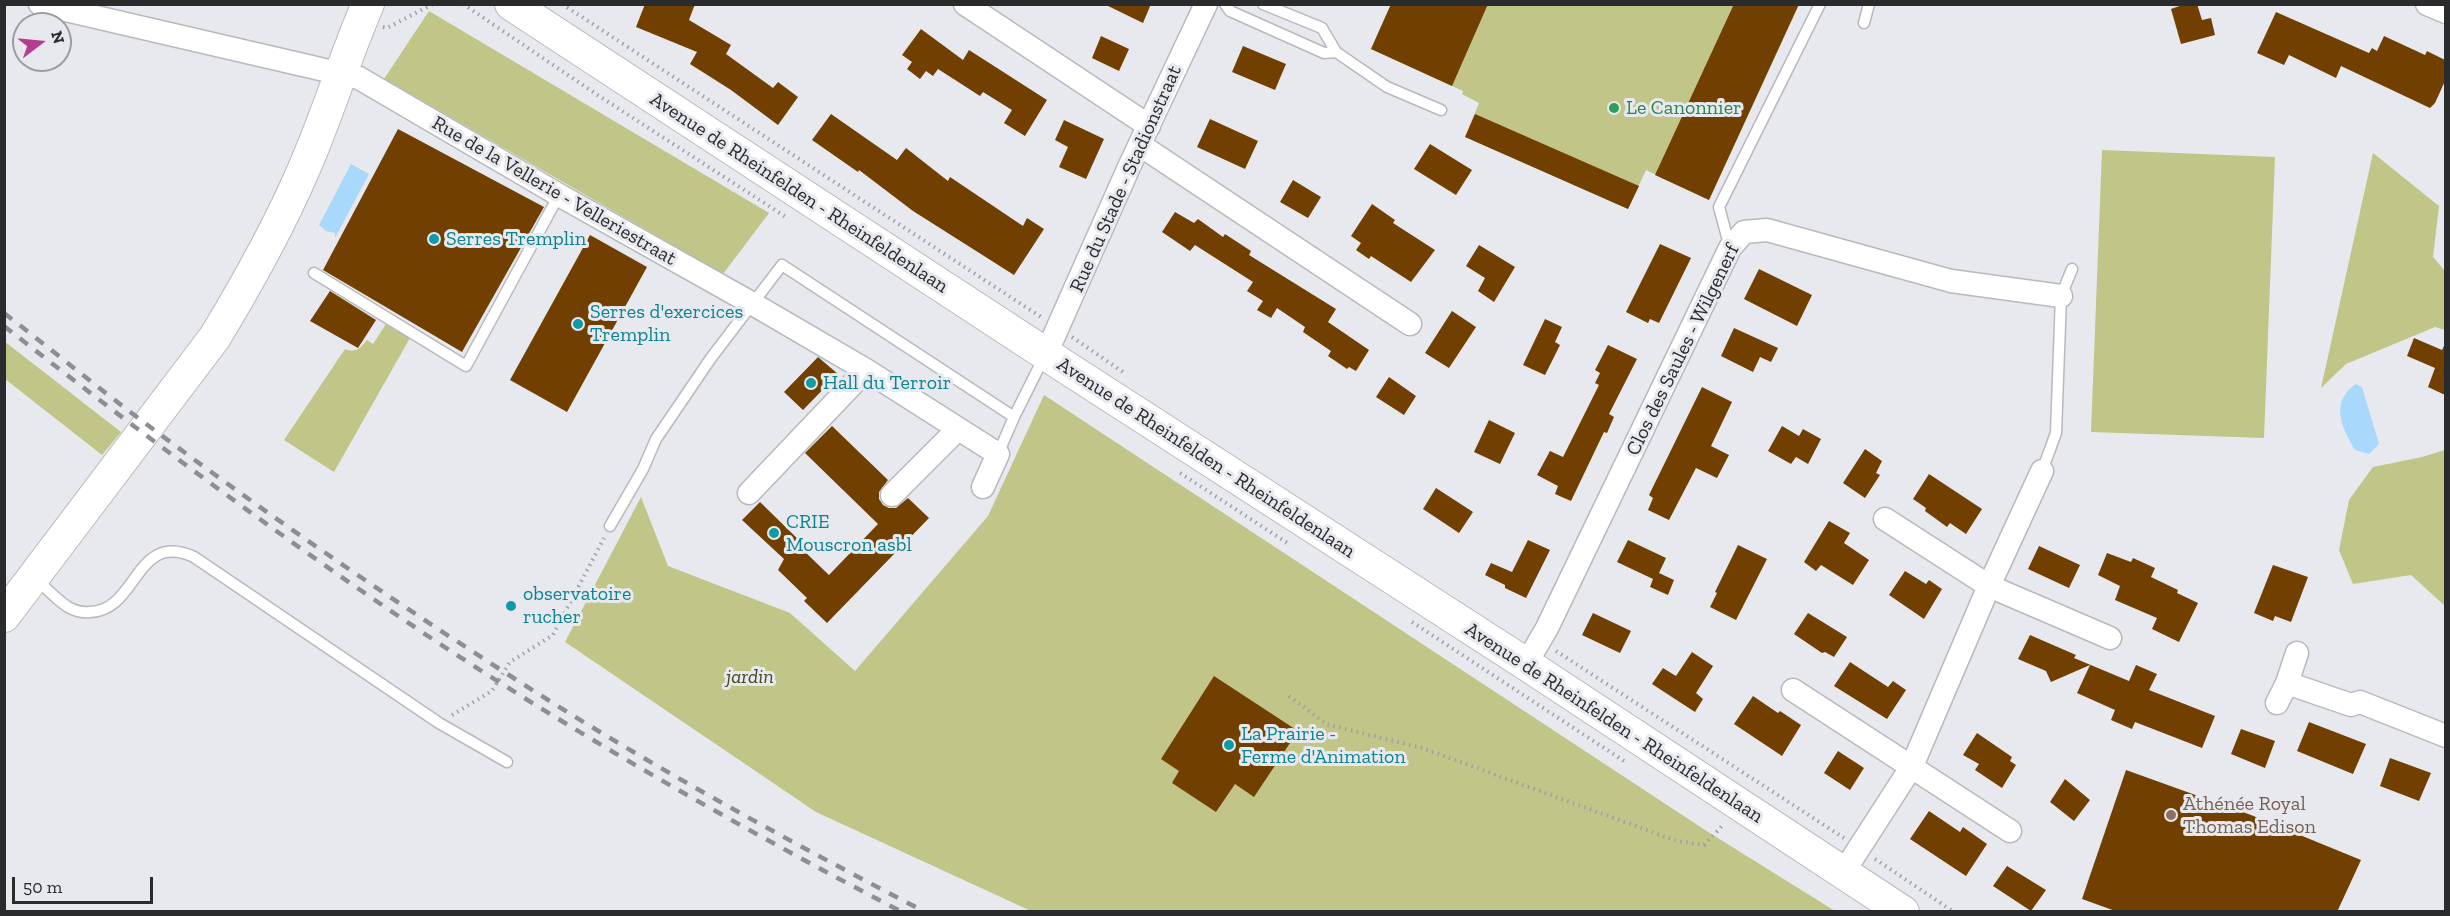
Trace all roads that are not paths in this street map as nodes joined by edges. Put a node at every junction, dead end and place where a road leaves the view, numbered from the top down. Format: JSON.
{"nodes":[{"id":1,"x":40,"y":4,"type":"edge"},
{"id":2,"x":368,"y":4,"type":"edge"},
{"id":3,"x":510,"y":4,"type":"edge"},
{"id":4,"x":965,"y":4,"type":"edge"},
{"id":5,"x":1206,"y":4,"type":"edge"},
{"id":6,"x":1225,"y":4,"type":"edge"},
{"id":7,"x":1263,"y":4,"type":"edge"},
{"id":8,"x":1820,"y":4,"type":"edge"},
{"id":9,"x":1869,"y":4,"type":"edge"},
{"id":10,"x":2427,"y":4,"type":"edge"},
{"id":11,"x":2445,"y":12,"type":"edge"},
{"id":12,"x":1864,"y":23,"type":"dead end"},
{"id":13,"x":1336,"y":52,"type":"junction"},
{"id":14,"x":338,"y":75,"type":"junction"},
{"id":15,"x":1441,"y":110,"type":"dead end"},
{"id":16,"x":1144,"y":135,"type":"junction"},
{"id":17,"x":559,"y":195,"type":"junction"},
{"id":18,"x":1730,"y":248,"type":"junction"},
{"id":19,"x":2072,"y":268,"type":"dead end"},
{"id":20,"x":314,"y":273,"type":"dead end"},
{"id":21,"x":2061,"y":296,"type":"junction"},
{"id":22,"x":753,"y":304,"type":"junction"},
{"id":23,"x":1410,"y":324,"type":"dead end"},
{"id":24,"x":1052,"y":341,"type":"junction"},
{"id":25,"x":866,"y":370,"type":"junction"},
{"id":26,"x":1014,"y":417,"type":"junction"},
{"id":27,"x":957,"y":430,"type":"junction"},
{"id":28,"x":998,"y":454,"type":"junction"},
{"id":29,"x":2042,"y":471,"type":"joint"},
{"id":30,"x":983,"y":487,"type":"dead end"},
{"id":31,"x":748,"y":493,"type":"dead end"},
{"id":32,"x":892,"y":495,"type":"dead end"},
{"id":33,"x":1885,"y":519,"type":"dead end"},
{"id":34,"x":610,"y":526,"type":"road end"},
{"id":35,"x":34,"y":577,"type":"junction"},
{"id":36,"x":1989,"y":586,"type":"junction"},
{"id":37,"x":4,"y":616,"type":"edge"},
{"id":38,"x":2110,"y":638,"type":"dead end"},
{"id":39,"x":1532,"y":652,"type":"junction"},
{"id":40,"x":2297,"y":653,"type":"dead end"},
{"id":41,"x":2287,"y":683,"type":"junction"},
{"id":42,"x":1793,"y":690,"type":"dead end"},
{"id":43,"x":2277,"y":703,"type":"dead end"},
{"id":44,"x":2445,"y":736,"type":"edge"},
{"id":45,"x":507,"y":762,"type":"dead end"},
{"id":46,"x":1912,"y":766,"type":"junction"},
{"id":47,"x":2010,"y":831,"type":"dead end"},
{"id":48,"x":1851,"y":861,"type":"junction"},
{"id":49,"x":1903,"y":912,"type":"edge"}],
"edges":[{"from":1,"to":14,"type":"street","name":"Rue de la Vellerie - Velleriestraat"},
{"from":2,"to":14,"type":"main road"},
{"from":3,"to":24,"type":"main road","name":"Avenue de Rheinfelden - Rheinfeldenlaan"},
{"from":4,"to":16,"type":"street"},
{"from":5,"to":16,"type":"street","name":"Rue du Stade - Stadionstraat"},
{"from":6,"to":13,"type":"lane"},
{"from":7,"to":13,"type":"lane"},
{"from":8,"to":18,"type":"lane"},
{"from":9,"to":12,"type":"lane"},
{"from":10,"to":11,"type":"street"},
{"from":13,"to":15,"type":"lane"},
{"from":14,"to":17,"type":"street","name":"Rue de la Vellerie - Velleriestraat"},
{"from":14,"to":35,"type":"main road"},
{"from":16,"to":23,"type":"street"},
{"from":16,"to":24,"type":"street","name":"Rue du Stade - Stadionstraat"},
{"from":17,"to":20,"type":"lane"},
{"from":17,"to":22,"type":"street","name":"Rue de la Vellerie - Velleriestraat"},
{"from":18,"to":21,"type":"street","name":"Clos des Saules - Wilgenerf"},
{"from":18,"to":39,"type":"street","name":"Clos des Saules - Wilgenerf"},
{"from":19,"to":21,"type":"lane"},
{"from":21,"to":29,"type":"lane"},
{"from":22,"to":25,"type":"street","name":"Rue de la Vellerie - Velleriestraat"},
{"from":22,"to":26,"type":"lane"},
{"from":22,"to":34,"type":"lane"},
{"from":24,"to":26,"type":"lane"},
{"from":24,"to":39,"type":"main road","name":"Avenue de Rheinfelden - Rheinfeldenlaan"},
{"from":25,"to":27,"type":"street","name":"Rue de la Vellerie - Velleriestraat"},
{"from":25,"to":31,"type":"street"},
{"from":26,"to":28,"type":"lane"},
{"from":27,"to":28,"type":"street","name":"Rue de la Vellerie - Velleriestraat"},
{"from":27,"to":32,"type":"street"},
{"from":28,"to":30,"type":"street"},
{"from":29,"to":36,"type":"street"},
{"from":33,"to":36,"type":"street"},
{"from":35,"to":37,"type":"main road"},
{"from":35,"to":45,"type":"lane"},
{"from":36,"to":38,"type":"street"},
{"from":36,"to":46,"type":"street"},
{"from":39,"to":48,"type":"main road","name":"Avenue de Rheinfelden - Rheinfeldenlaan"},
{"from":40,"to":41,"type":"street"},
{"from":41,"to":43,"type":"street"},
{"from":41,"to":44,"type":"street"},
{"from":42,"to":46,"type":"street"},
{"from":46,"to":47,"type":"street"},
{"from":46,"to":48,"type":"street"},
{"from":48,"to":49,"type":"main road","name":"Avenue de Rheinfelden - Rheinfeldenlaan"}]}
